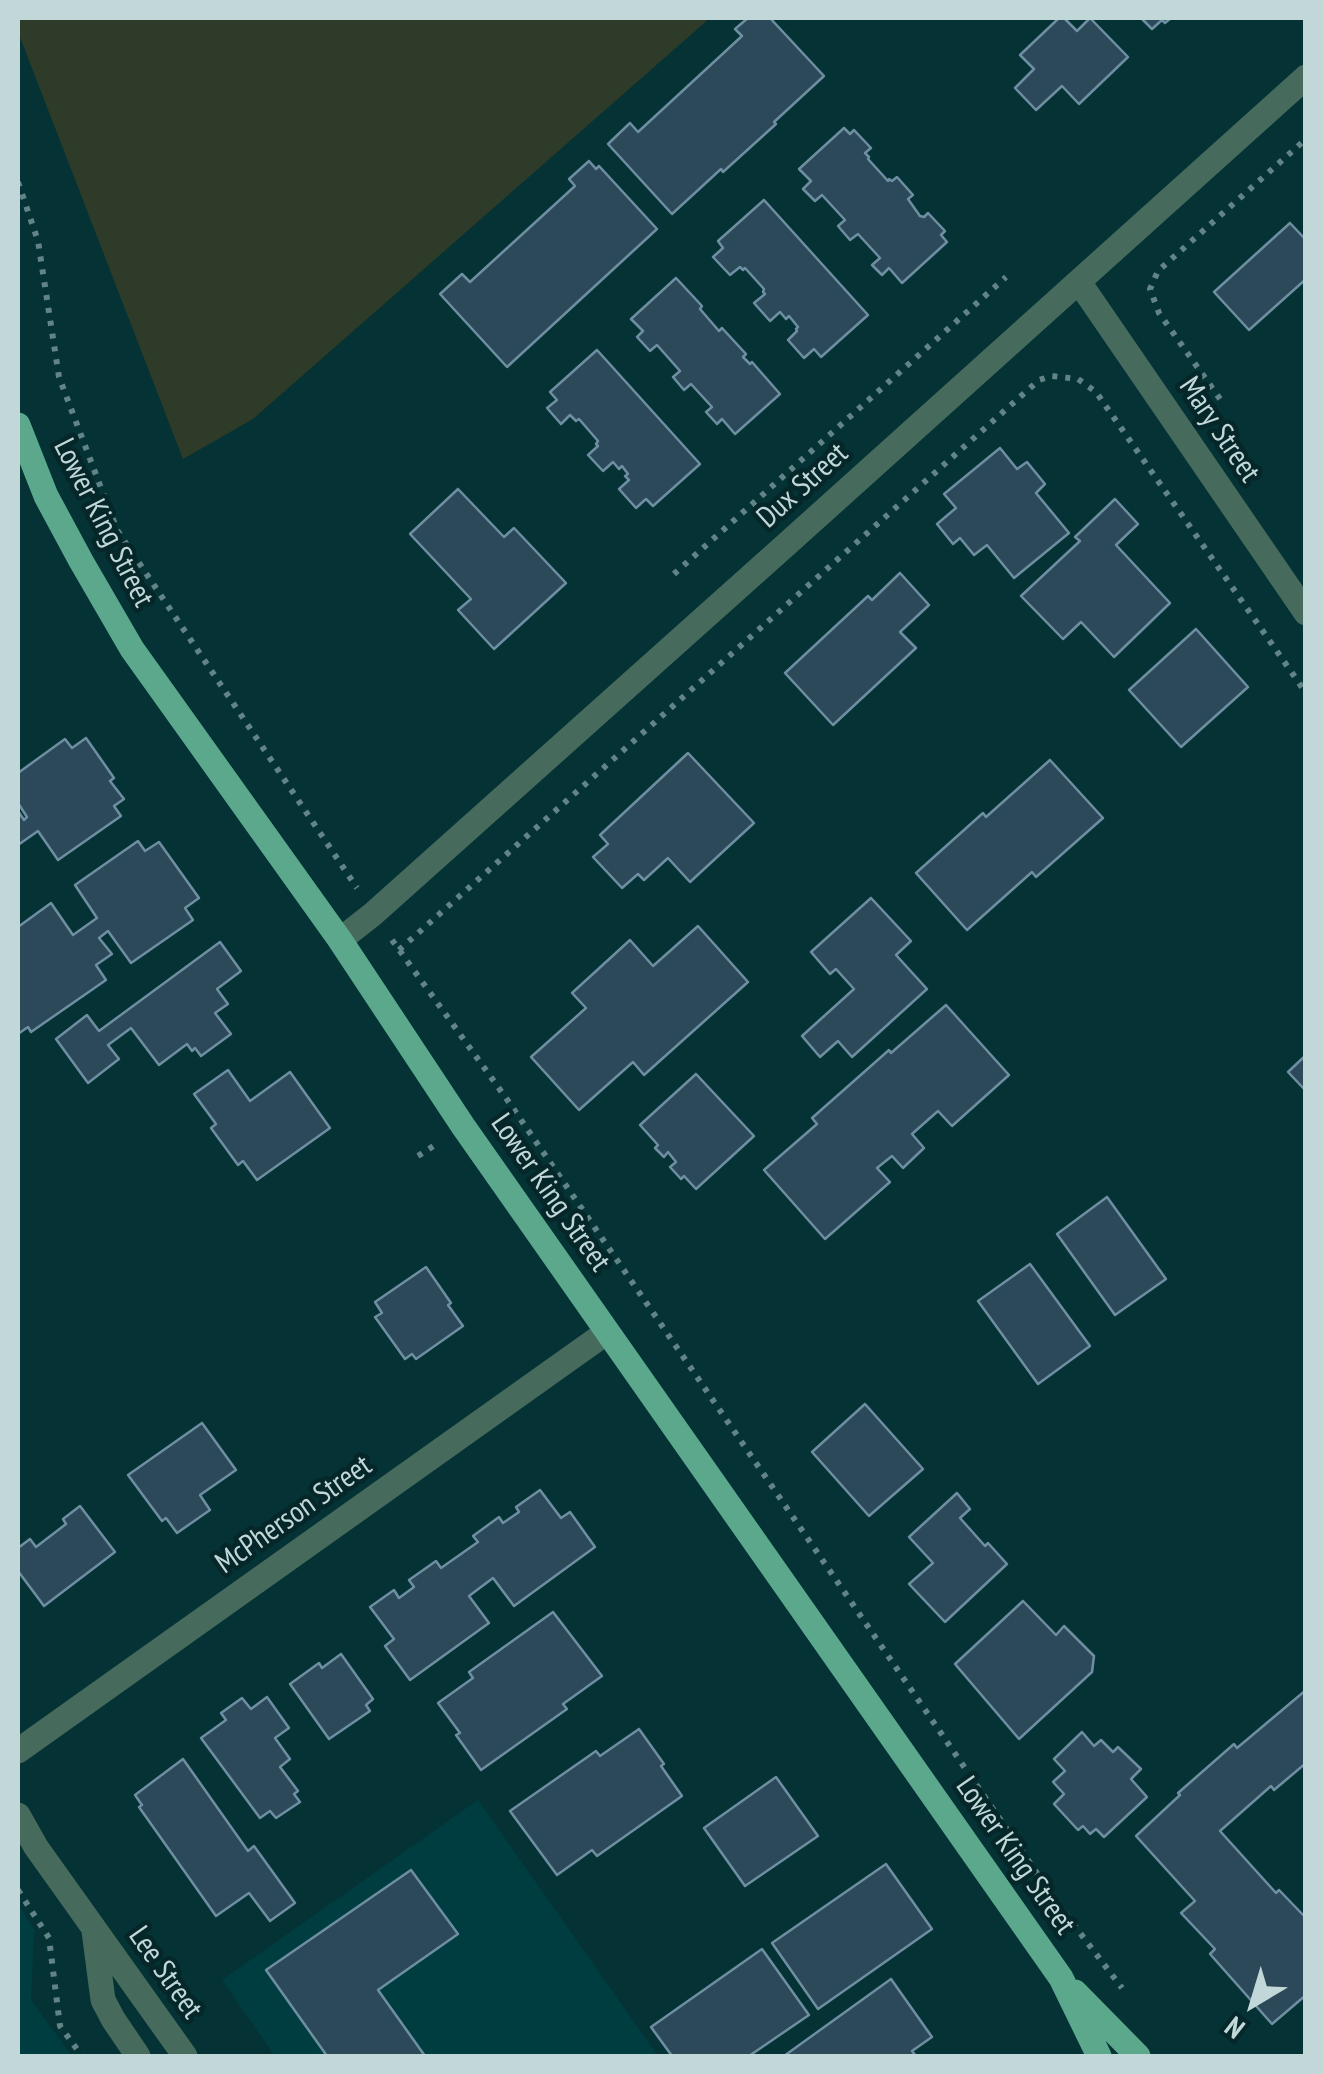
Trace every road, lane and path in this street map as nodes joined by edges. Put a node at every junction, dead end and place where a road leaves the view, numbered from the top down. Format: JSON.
{"nodes":[{"id":1,"x":1306,"y":77,"type":"edge"},
{"id":2,"x":1306,"y":139,"type":"edge"},
{"id":3,"x":18,"y":182,"type":"edge"},
{"id":4,"x":1006,"y":277,"type":"dead end"},
{"id":5,"x":1079,"y":282,"type":"junction"},
{"id":6,"x":1220,"y":398,"type":"dead end"},
{"id":7,"x":18,"y":425,"type":"edge"},
{"id":8,"x":674,"y":574,"type":"dead end"},
{"id":9,"x":1306,"y":614,"type":"edge"},
{"id":10,"x":1306,"y":692,"type":"edge"},
{"id":11,"x":374,"y":914,"type":"junction"},
{"id":12,"x":340,"y":940,"type":"junction"},
{"id":13,"x":399,"y":950,"type":"junction"},
{"id":14,"x":607,"y":1332,"type":"junction"},
{"id":15,"x":18,"y":1751,"type":"edge"},
{"id":16,"x":18,"y":1816,"type":"edge"},
{"id":17,"x":18,"y":1890,"type":"edge"},
{"id":18,"x":93,"y":1926,"type":"junction"},
{"id":19,"x":1061,"y":1978,"type":"junction"},
{"id":20,"x":1128,"y":1996,"type":"dead end"},
{"id":21,"x":82,"y":2056,"type":"edge"},
{"id":22,"x":138,"y":2056,"type":"edge"},
{"id":23,"x":184,"y":2056,"type":"edge"},
{"id":24,"x":1099,"y":2056,"type":"edge"},
{"id":25,"x":1138,"y":2056,"type":"edge"}],
"edges":[{"from":1,"to":5,"type":"street","name":"Dux Street"},
{"from":2,"to":6,"type":"path"},
{"from":3,"to":11,"type":"path"},
{"from":4,"to":8,"type":"path"},
{"from":5,"to":9,"type":"street","name":"Mary Street"},
{"from":5,"to":11,"type":"street","name":"Dux Street"},
{"from":7,"to":12,"type":"main road","name":"Lower King Street"},
{"from":10,"to":13,"type":"path"},
{"from":11,"to":12,"type":"street","name":"Dux Street"},
{"from":11,"to":13,"type":"path"},
{"from":12,"to":14,"type":"main road","name":"Lower King Street"},
{"from":13,"to":20,"type":"path"},
{"from":14,"to":15,"type":"street","name":"McPherson Street"},
{"from":14,"to":19,"type":"main road","name":"Lower King Street"},
{"from":16,"to":18,"type":"street","name":"Lee Street"},
{"from":17,"to":21,"type":"path"},
{"from":18,"to":22,"type":"street","name":"Lee Street"},
{"from":18,"to":23,"type":"street","name":"Lee Street"},
{"from":19,"to":24,"type":"main road","name":"Lower King Street"},
{"from":19,"to":25,"type":"main road","name":"Lower King Street"}]}
